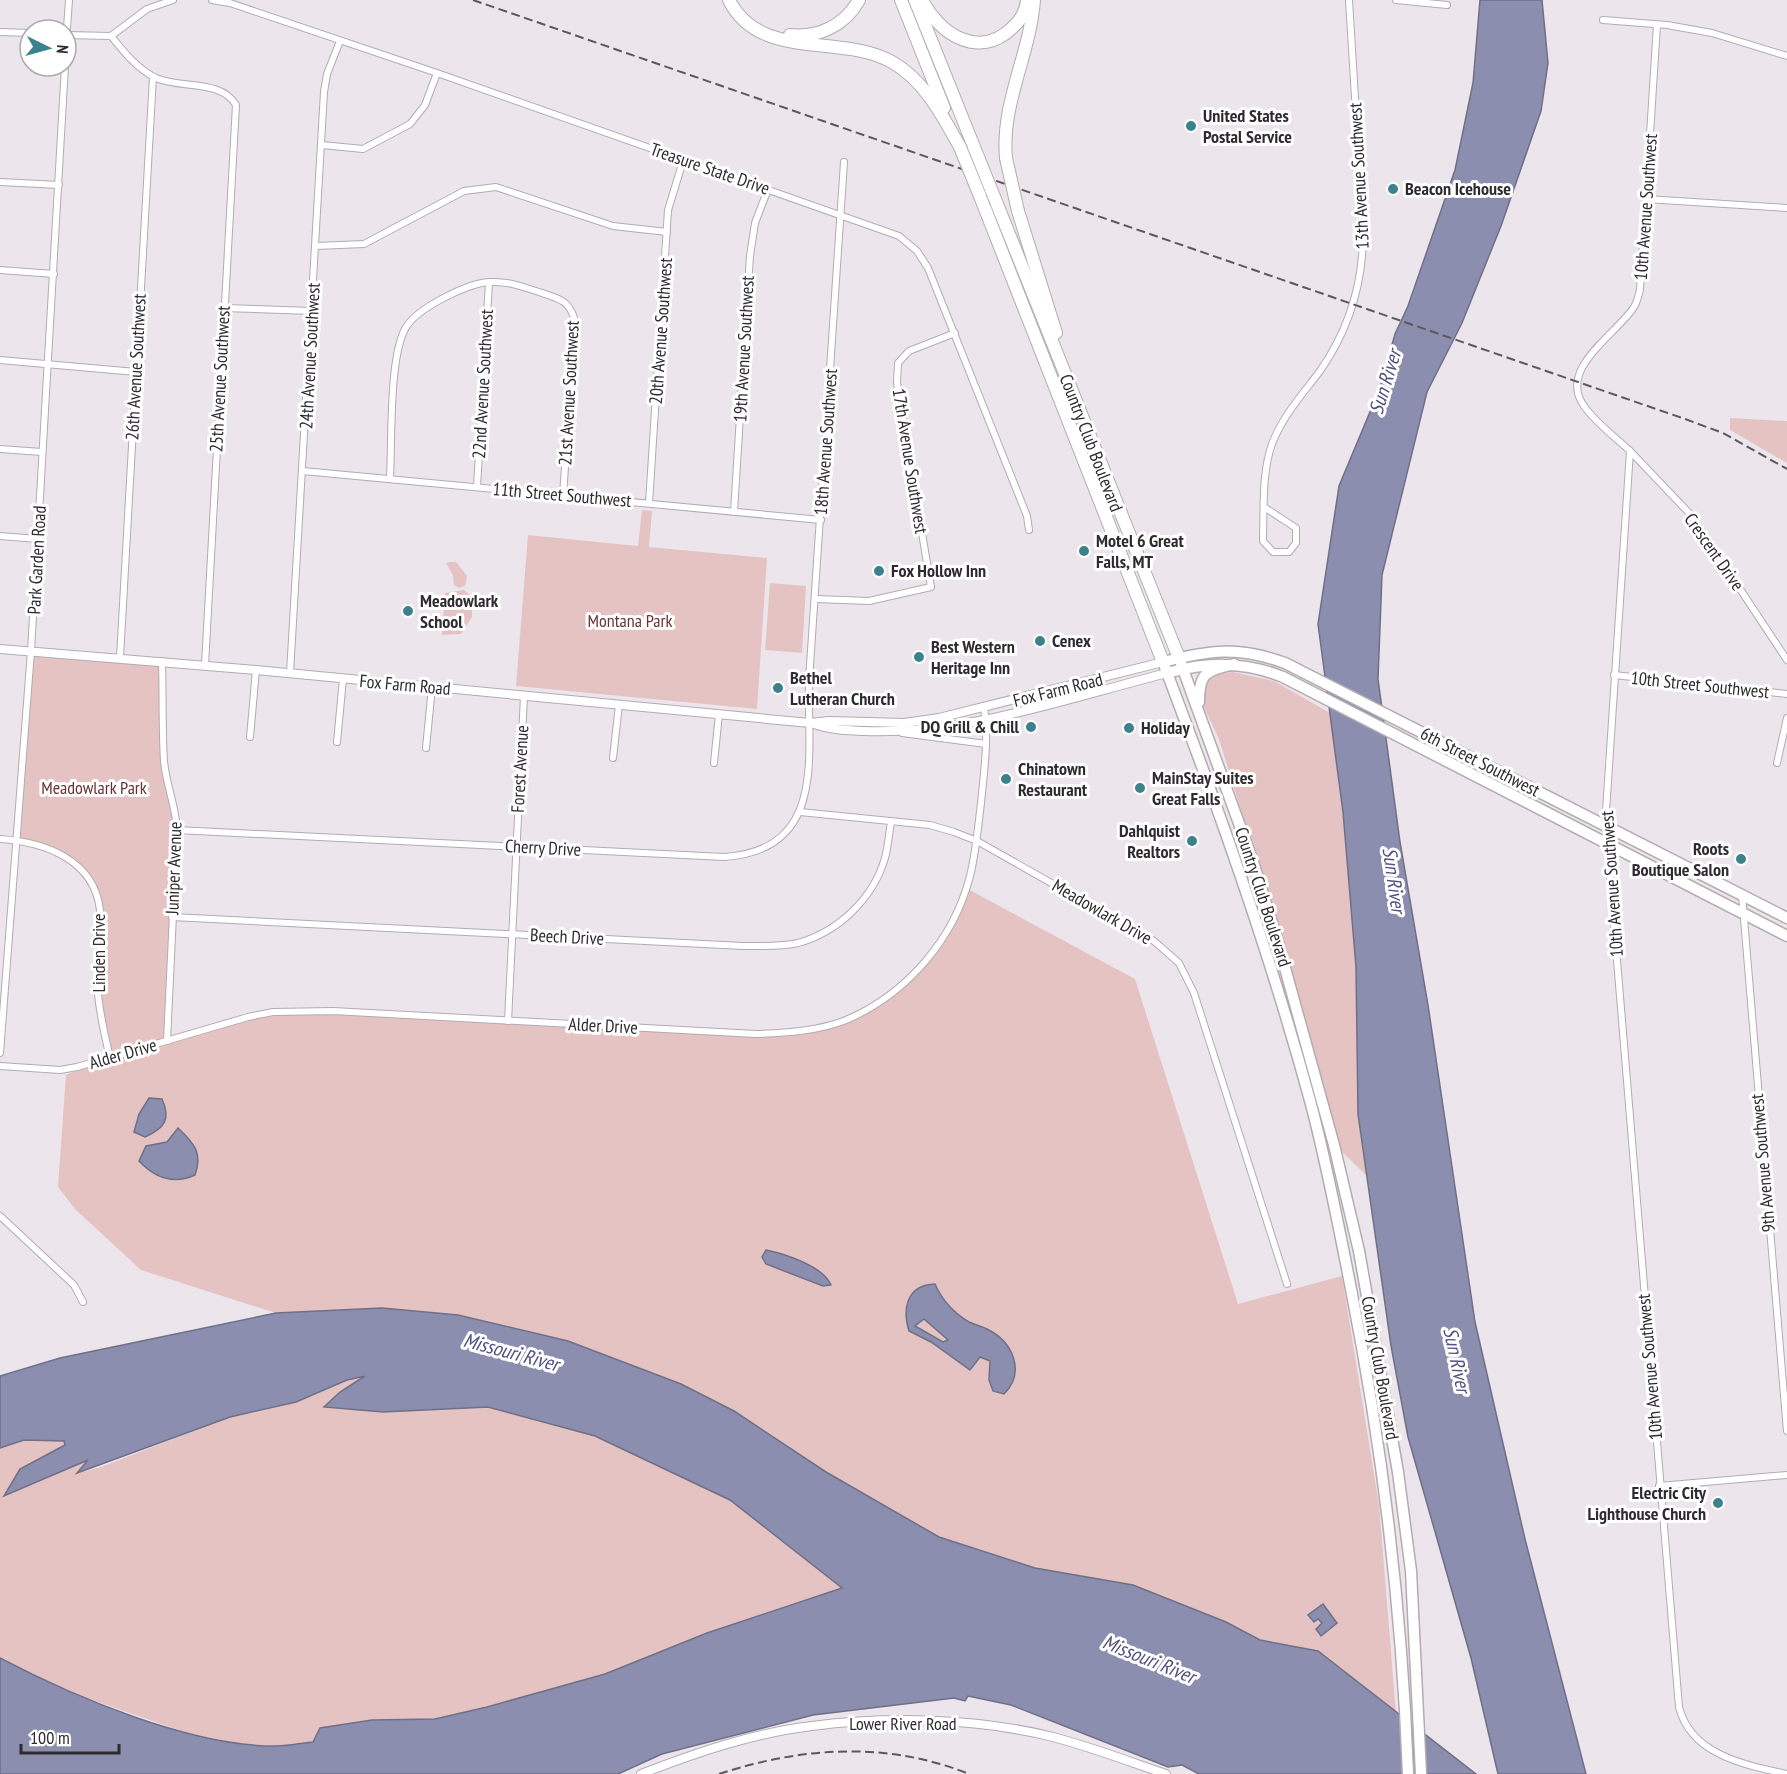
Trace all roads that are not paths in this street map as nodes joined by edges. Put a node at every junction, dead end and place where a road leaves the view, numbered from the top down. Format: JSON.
{"nodes":[{"id":1,"x":69,"y":0,"type":"edge"},
{"id":2,"x":173,"y":0,"type":"edge"},
{"id":3,"x":212,"y":0,"type":"edge"},
{"id":4,"x":729,"y":0,"type":"edge"},
{"id":5,"x":736,"y":0,"type":"edge"},
{"id":6,"x":859,"y":0,"type":"edge"},
{"id":7,"x":902,"y":0,"type":"edge"},
{"id":8,"x":915,"y":0,"type":"edge"},
{"id":9,"x":922,"y":0,"type":"edge"},
{"id":10,"x":1028,"y":0,"type":"edge"},
{"id":11,"x":1035,"y":0,"type":"edge"},
{"id":12,"x":1039,"y":0,"type":"edge"},
{"id":13,"x":1349,"y":0,"type":"edge"},
{"id":14,"x":1396,"y":0,"type":"edge"},
{"id":15,"x":159,"y":2,"type":"edge"},
{"id":16,"x":1447,"y":5,"type":"dead end"},
{"id":17,"x":67,"y":18,"type":"edge"},
{"id":18,"x":1603,"y":20,"type":"dead end"},
{"id":19,"x":1658,"y":25,"type":"junction"},
{"id":20,"x":1030,"y":30,"type":"junction"},
{"id":21,"x":0,"y":32,"type":"edge"},
{"id":22,"x":18,"y":33,"type":"edge"},
{"id":23,"x":78,"y":35,"type":"edge"},
{"id":24,"x":111,"y":36,"type":"junction"},
{"id":25,"x":340,"y":41,"type":"junction"},
{"id":26,"x":1787,"y":56,"type":"edge"},
{"id":27,"x":437,"y":73,"type":"junction"},
{"id":28,"x":153,"y":77,"type":"junction"},
{"id":29,"x":64,"y":78,"type":"edge"},
{"id":30,"x":322,"y":145,"type":"junction"},
{"id":31,"x":960,"y":147,"type":"junction"},
{"id":32,"x":683,"y":161,"type":"junction"},
{"id":33,"x":844,"y":162,"type":"dead end"},
{"id":34,"x":0,"y":182,"type":"edge"},
{"id":35,"x":59,"y":185,"type":"junction"},
{"id":36,"x":768,"y":189,"type":"junction"},
{"id":37,"x":1646,"y":199,"type":"junction"},
{"id":38,"x":1787,"y":208,"type":"edge"},
{"id":39,"x":842,"y":214,"type":"junction"},
{"id":40,"x":667,"y":232,"type":"junction"},
{"id":41,"x":316,"y":246,"type":"junction"},
{"id":42,"x":0,"y":270,"type":"edge"},
{"id":43,"x":54,"y":274,"type":"junction"},
{"id":44,"x":489,"y":282,"type":"junction"},
{"id":45,"x":223,"y":308,"type":"junction"},
{"id":46,"x":312,"y":311,"type":"junction"},
{"id":47,"x":955,"y":333,"type":"junction"},
{"id":48,"x":0,"y":360,"type":"edge"},
{"id":49,"x":49,"y":366,"type":"junction"},
{"id":50,"x":136,"y":372,"type":"junction"},
{"id":51,"x":1065,"y":375,"type":"junction"},
{"id":52,"x":0,"y":449,"type":"edge"},
{"id":53,"x":42,"y":452,"type":"junction"},
{"id":54,"x":1630,"y":452,"type":"junction"},
{"id":55,"x":303,"y":471,"type":"junction"},
{"id":56,"x":390,"y":478,"type":"junction"},
{"id":57,"x":477,"y":487,"type":"junction"},
{"id":58,"x":563,"y":496,"type":"junction"},
{"id":59,"x":649,"y":503,"type":"junction"},
{"id":60,"x":1264,"y":507,"type":"junction"},
{"id":61,"x":734,"y":512,"type":"junction"},
{"id":62,"x":821,"y":520,"type":"junction"},
{"id":63,"x":1029,"y":530,"type":"dead end"},
{"id":64,"x":0,"y":536,"type":"edge"},
{"id":65,"x":38,"y":539,"type":"junction"},
{"id":66,"x":816,"y":599,"type":"junction"},
{"id":67,"x":0,"y":649,"type":"edge"},
{"id":68,"x":31,"y":651,"type":"junction"},
{"id":69,"x":120,"y":657,"type":"junction"},
{"id":70,"x":1787,"y":660,"type":"edge"},
{"id":71,"x":162,"y":661,"type":"junction"},
{"id":72,"x":1181,"y":663,"type":"junction"},
{"id":73,"x":1234,"y":664,"type":"junction"},
{"id":74,"x":205,"y":665,"type":"junction"},
{"id":75,"x":1165,"y":668,"type":"junction"},
{"id":76,"x":256,"y":669,"type":"junction"},
{"id":77,"x":290,"y":673,"type":"junction"},
{"id":78,"x":1614,"y":675,"type":"junction"},
{"id":79,"x":343,"y":679,"type":"junction"},
{"id":80,"x":432,"y":687,"type":"junction"},
{"id":81,"x":1787,"y":694,"type":"edge"},
{"id":82,"x":524,"y":696,"type":"junction"},
{"id":83,"x":619,"y":705,"type":"junction"},
{"id":84,"x":984,"y":707,"type":"junction"},
{"id":85,"x":1199,"y":709,"type":"junction"},
{"id":86,"x":719,"y":714,"type":"junction"},
{"id":87,"x":1787,"y":718,"type":"edge"},
{"id":88,"x":986,"y":719,"type":"junction"},
{"id":89,"x":810,"y":723,"type":"junction"},
{"id":90,"x":899,"y":732,"type":"junction"},
{"id":91,"x":250,"y":738,"type":"dead end"},
{"id":92,"x":337,"y":742,"type":"dead end"},
{"id":93,"x":986,"y":744,"type":"junction"},
{"id":94,"x":426,"y":748,"type":"dead end"},
{"id":95,"x":613,"y":758,"type":"dead end"},
{"id":96,"x":1777,"y":763,"type":"dead end"},
{"id":97,"x":714,"y":764,"type":"dead end"},
{"id":98,"x":800,"y":812,"type":"junction"},
{"id":99,"x":891,"y":822,"type":"junction"},
{"id":100,"x":1605,"y":826,"type":"junction"},
{"id":101,"x":177,"y":830,"type":"junction"},
{"id":102,"x":0,"y":839,"type":"edge"},
{"id":103,"x":17,"y":840,"type":"junction"},
{"id":104,"x":977,"y":841,"type":"junction"},
{"id":105,"x":1612,"y":846,"type":"junction"},
{"id":106,"x":515,"y":847,"type":"junction"},
{"id":107,"x":1742,"y":895,"type":"junction"},
{"id":108,"x":1743,"y":913,"type":"junction"},
{"id":109,"x":172,"y":916,"type":"junction"},
{"id":110,"x":1787,"y":918,"type":"edge"},
{"id":111,"x":512,"y":934,"type":"junction"},
{"id":112,"x":1787,"y":936,"type":"edge"},
{"id":113,"x":508,"y":1022,"type":"junction"},
{"id":114,"x":167,"y":1041,"type":"junction"},
{"id":115,"x":0,"y":1053,"type":"edge"},
{"id":116,"x":110,"y":1058,"type":"junction"},
{"id":117,"x":0,"y":1066,"type":"edge"},
{"id":118,"x":0,"y":1216,"type":"edge"},
{"id":119,"x":1287,"y":1284,"type":"dead end"},
{"id":120,"x":83,"y":1302,"type":"dead end"},
{"id":121,"x":1787,"y":1431,"type":"edge"},
{"id":122,"x":1787,"y":1475,"type":"edge"},
{"id":123,"x":1659,"y":1486,"type":"junction"},
{"id":124,"x":640,"y":1774,"type":"edge"},
{"id":125,"x":1166,"y":1774,"type":"edge"},
{"id":126,"x":1408,"y":1774,"type":"edge"},
{"id":127,"x":1421,"y":1774,"type":"edge"},
{"id":128,"x":1787,"y":1774,"type":"edge"}],
"edges":[{"from":1,"to":17,"type":"street"},
{"from":2,"to":15,"type":"street"},
{"from":3,"to":25,"type":"street","name":"Treasure State Drive"},
{"from":4,"to":31,"type":"highway"},
{"from":5,"to":6,"type":"highway"},
{"from":7,"to":31,"type":"highway","name":"Country Club Boulevard"},
{"from":8,"to":51,"type":"highway","name":"Country Club Boulevard","bridge":true},
{"from":9,"to":10,"type":"highway"},
{"from":11,"to":20,"type":"highway"},
{"from":12,"to":20,"type":"highway"},
{"from":13,"to":60,"type":"street","name":"13th Avenue Southwest"},
{"from":14,"to":16,"type":"street"},
{"from":15,"to":24,"type":"street"},
{"from":18,"to":19,"type":"street"},
{"from":19,"to":26,"type":"street"},
{"from":19,"to":37,"type":"street","name":"10th Avenue Southwest"},
{"from":20,"to":51,"type":"highway","bridge":true},
{"from":21,"to":22,"type":"street"},
{"from":23,"to":24,"type":"street"},
{"from":24,"to":28,"type":"street"},
{"from":25,"to":27,"type":"street","name":"Treasure State Drive"},
{"from":25,"to":30,"type":"street","name":"24th Avenue Southwest"},
{"from":27,"to":30,"type":"street"},
{"from":27,"to":32,"type":"street","name":"Treasure State Drive"},
{"from":28,"to":45,"type":"street","name":"25th Avenue Southwest"},
{"from":28,"to":50,"type":"street","name":"26th Avenue Southwest"},
{"from":29,"to":35,"type":"street","name":"Park Garden Road"},
{"from":30,"to":41,"type":"street","name":"24th Avenue Southwest"},
{"from":31,"to":75,"type":"highway","name":"Country Club Boulevard","bridge":true},
{"from":32,"to":36,"type":"street","name":"Treasure State Drive"},
{"from":32,"to":40,"type":"street","name":"20th Avenue Southwest"},
{"from":33,"to":39,"type":"street","name":"18th Avenue Southwest"},
{"from":34,"to":35,"type":"street"},
{"from":35,"to":43,"type":"street","name":"Park Garden Road"},
{"from":36,"to":39,"type":"street","name":"Treasure State Drive"},
{"from":36,"to":61,"type":"street","name":"19th Avenue Southwest"},
{"from":37,"to":38,"type":"street"},
{"from":37,"to":54,"type":"street","name":"10th Avenue Southwest"},
{"from":39,"to":47,"type":"street","name":"Treasure State Drive"},
{"from":39,"to":62,"type":"street","name":"18th Avenue Southwest"},
{"from":40,"to":41,"type":"street"},
{"from":40,"to":59,"type":"street","name":"20th Avenue Southwest"},
{"from":41,"to":46,"type":"street","name":"24th Avenue Southwest"},
{"from":42,"to":43,"type":"street"},
{"from":43,"to":49,"type":"street","name":"Park Garden Road"},
{"from":44,"to":56,"type":"street"},
{"from":44,"to":57,"type":"street","name":"22nd Avenue Southwest"},
{"from":44,"to":58,"type":"street","name":"21st Avenue Southwest"},
{"from":45,"to":46,"type":"street"},
{"from":45,"to":74,"type":"street","name":"25th Avenue Southwest"},
{"from":46,"to":55,"type":"street","name":"24th Avenue Southwest"},
{"from":47,"to":63,"type":"street","name":"Treasure State Drive"},
{"from":47,"to":66,"type":"street","name":"17th Avenue Southwest"},
{"from":48,"to":49,"type":"street"},
{"from":49,"to":50,"type":"street"},
{"from":49,"to":53,"type":"street","name":"Park Garden Road"},
{"from":50,"to":69,"type":"street","name":"26th Avenue Southwest"},
{"from":51,"to":72,"type":"highway","name":"Country Club Boulevard"},
{"from":52,"to":53,"type":"street"},
{"from":53,"to":65,"type":"street","name":"Park Garden Road"},
{"from":54,"to":70,"type":"street","name":"Crescent Drive"},
{"from":54,"to":78,"type":"street","name":"10th Avenue Southwest"},
{"from":55,"to":56,"type":"street","name":"11th Street Southwest"},
{"from":55,"to":77,"type":"street","name":"24th Avenue Southwest"},
{"from":56,"to":57,"type":"street","name":"11th Street Southwest"},
{"from":57,"to":58,"type":"street","name":"11th Street Southwest"},
{"from":58,"to":59,"type":"street","name":"11th Street Southwest"},
{"from":59,"to":61,"type":"street","name":"11th Street Southwest"},
{"from":60,"to":60,"type":"street","name":"13th Avenue Southwest"},
{"from":61,"to":62,"type":"street","name":"11th Street Southwest"},
{"from":62,"to":66,"type":"street","name":"18th Avenue Southwest"},
{"from":64,"to":65,"type":"street"},
{"from":65,"to":68,"type":"street","name":"Park Garden Road"},
{"from":66,"to":89,"type":"street","name":"18th Avenue Southwest"},
{"from":67,"to":68,"type":"street","name":"Fox Farm Road"},
{"from":68,"to":69,"type":"street","name":"Fox Farm Road"},
{"from":68,"to":103,"type":"street","name":"Park Garden Road"},
{"from":69,"to":71,"type":"street","name":"Fox Farm Road"},
{"from":71,"to":74,"type":"street","name":"Fox Farm Road"},
{"from":71,"to":101,"type":"street","name":"Juniper Avenue"},
{"from":72,"to":73,"type":"main road","name":"6th Street Southwest"},
{"from":72,"to":75,"type":"main road","name":"6th Street Southwest"},
{"from":72,"to":85,"type":"main road","name":"Country Club Boulevard"},
{"from":72,"to":100,"type":"main road","name":"6th Street Southwest"},
{"from":73,"to":85,"type":"main road"},
{"from":73,"to":105,"type":"main road","name":"6th Street Southwest"},
{"from":74,"to":76,"type":"street","name":"Fox Farm Road"},
{"from":75,"to":84,"type":"street","name":"Fox Farm Road"},
{"from":75,"to":88,"type":"street","name":"Fox Farm Road"},
{"from":75,"to":126,"type":"main road","name":"Country Club Boulevard"},
{"from":76,"to":77,"type":"street","name":"Fox Farm Road"},
{"from":76,"to":91,"type":"street"},
{"from":77,"to":79,"type":"street","name":"Fox Farm Road"},
{"from":78,"to":81,"type":"street","name":"10th Street Southwest"},
{"from":78,"to":100,"type":"street","name":"10th Avenue Southwest"},
{"from":79,"to":80,"type":"street","name":"Fox Farm Road"},
{"from":79,"to":92,"type":"street"},
{"from":80,"to":82,"type":"street","name":"Fox Farm Road"},
{"from":80,"to":94,"type":"street"},
{"from":82,"to":83,"type":"street","name":"Fox Farm Road"},
{"from":82,"to":106,"type":"street","name":"Forest Avenue"},
{"from":83,"to":86,"type":"street","name":"Fox Farm Road"},
{"from":83,"to":95,"type":"street"},
{"from":84,"to":88,"type":"street","name":"Alder Drive"},
{"from":84,"to":89,"type":"street","name":"Fox Farm Road"},
{"from":85,"to":127,"type":"main road","name":"Country Club Boulevard"},
{"from":86,"to":89,"type":"street","name":"Fox Farm Road"},
{"from":86,"to":97,"type":"street"},
{"from":87,"to":96,"type":"street"},
{"from":88,"to":90,"type":"street","name":"Fox Farm Road"},
{"from":88,"to":93,"type":"street","name":"Alder Drive"},
{"from":89,"to":90,"type":"street","name":"Fox Farm Road"},
{"from":89,"to":98,"type":"street","name":"Cherry Drive"},
{"from":90,"to":93,"type":"street","name":"Fox Farm Road"},
{"from":93,"to":104,"type":"street","name":"Alder Drive"},
{"from":98,"to":99,"type":"street","name":"Meadowlark Drive"},
{"from":98,"to":106,"type":"street","name":"Cherry Drive"},
{"from":99,"to":104,"type":"street","name":"Meadowlark Drive"},
{"from":99,"to":111,"type":"street","name":"Beech Drive"},
{"from":100,"to":105,"type":"street","name":"10th Avenue Southwest"},
{"from":100,"to":107,"type":"main road","name":"6th Street Southwest"},
{"from":101,"to":106,"type":"street","name":"Cherry Drive"},
{"from":101,"to":109,"type":"street","name":"Juniper Avenue"},
{"from":102,"to":103,"type":"street","name":"Linden Drive"},
{"from":103,"to":115,"type":"street","name":"Park Garden Road"},
{"from":103,"to":116,"type":"street","name":"Linden Drive"},
{"from":104,"to":113,"type":"street","name":"Alder Drive"},
{"from":104,"to":119,"type":"street","name":"Meadowlark Drive"},
{"from":105,"to":108,"type":"main road","name":"6th Street Southwest"},
{"from":105,"to":123,"type":"street","name":"10th Avenue Southwest"},
{"from":106,"to":111,"type":"street","name":"Forest Avenue"},
{"from":107,"to":108,"type":"street","name":"9th Avenue Southwest"},
{"from":107,"to":110,"type":"main road","name":"6th Street Southwest"},
{"from":108,"to":112,"type":"main road","name":"6th Street Southwest"},
{"from":108,"to":121,"type":"street","name":"9th Avenue Southwest"},
{"from":109,"to":111,"type":"street","name":"Beech Drive"},
{"from":109,"to":114,"type":"street","name":"Juniper Avenue"},
{"from":111,"to":113,"type":"street","name":"Forest Avenue"},
{"from":113,"to":114,"type":"street","name":"Alder Drive"},
{"from":114,"to":116,"type":"street","name":"Alder Drive"},
{"from":116,"to":117,"type":"street","name":"Alder Drive"},
{"from":118,"to":120,"type":"street"},
{"from":122,"to":123,"type":"street"},
{"from":123,"to":128,"type":"street","name":"10th Avenue Southwest"},
{"from":124,"to":125,"type":"street","name":"Lower River Road"}]}
